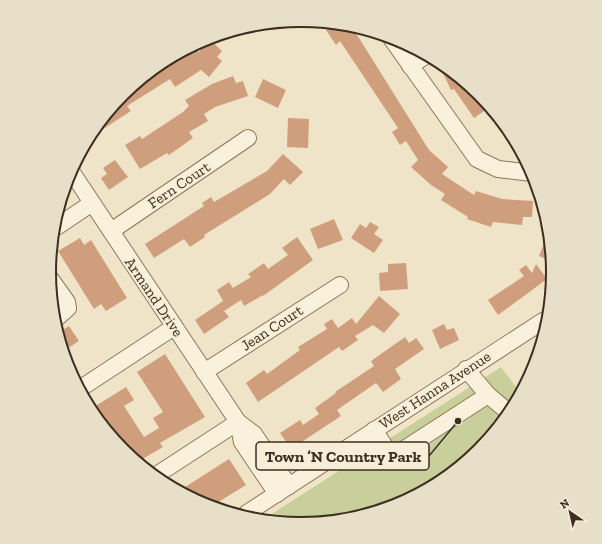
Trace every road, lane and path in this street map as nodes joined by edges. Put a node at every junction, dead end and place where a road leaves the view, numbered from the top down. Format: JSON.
{"nodes":[{"id":1,"x":397,"y":47,"type":"edge"},
{"id":2,"x":421,"y":59,"type":"edge"},
{"id":3,"x":410,"y":66,"type":"junction"},
{"id":4,"x":248,"y":138,"type":"dead end"},
{"id":5,"x":524,"y":172,"type":"edge"},
{"id":6,"x":75,"y":177,"type":"edge"},
{"id":7,"x":92,"y":203,"type":"junction"},
{"id":8,"x":61,"y":224,"type":"edge"},
{"id":9,"x":111,"y":231,"type":"junction"},
{"id":10,"x":340,"y":285,"type":"dead end"},
{"id":11,"x":57,"y":288,"type":"edge"},
{"id":12,"x":60,"y":316,"type":"edge"},
{"id":13,"x":540,"y":323,"type":"edge"},
{"id":14,"x":174,"y":327,"type":"junction"},
{"id":15,"x":466,"y":369,"type":"junction"},
{"id":16,"x":204,"y":372,"type":"junction"},
{"id":17,"x":84,"y":386,"type":"edge"},
{"id":18,"x":488,"y":395,"type":"junction"},
{"id":19,"x":504,"y":409,"type":"edge"},
{"id":20,"x":238,"y":422,"type":"junction"},
{"id":21,"x":374,"y":430,"type":"junction"},
{"id":22,"x":160,"y":472,"type":"edge"},
{"id":23,"x":283,"y":490,"type":"junction"},
{"id":24,"x":250,"y":511,"type":"edge"}],
"edges":[{"from":1,"to":3,"type":"street"},
{"from":2,"to":3,"type":"street"},
{"from":3,"to":5,"type":"street"},
{"from":4,"to":9,"type":"street","name":"Fern Court"},
{"from":6,"to":7,"type":"street","name":"Armand Drive"},
{"from":7,"to":8,"type":"street"},
{"from":7,"to":9,"type":"street","name":"Armand Drive"},
{"from":9,"to":14,"type":"street","name":"Armand Drive"},
{"from":10,"to":16,"type":"street","name":"Jean Court"},
{"from":11,"to":12,"type":"street"},
{"from":13,"to":15,"type":"street","name":"West Hanna Avenue"},
{"from":14,"to":16,"type":"street","name":"Armand Drive"},
{"from":14,"to":17,"type":"street"},
{"from":15,"to":18,"type":"street"},
{"from":15,"to":21,"type":"street","name":"West Hanna Avenue"},
{"from":16,"to":20,"type":"street","name":"Armand Drive"},
{"from":18,"to":19,"type":"street"},
{"from":18,"to":21,"type":"street"},
{"from":20,"to":22,"type":"street"},
{"from":20,"to":23,"type":"street","name":"Armand Drive"},
{"from":21,"to":23,"type":"street","name":"West Hanna Avenue"},
{"from":23,"to":24,"type":"street","name":"West Hanna Avenue"}]}
